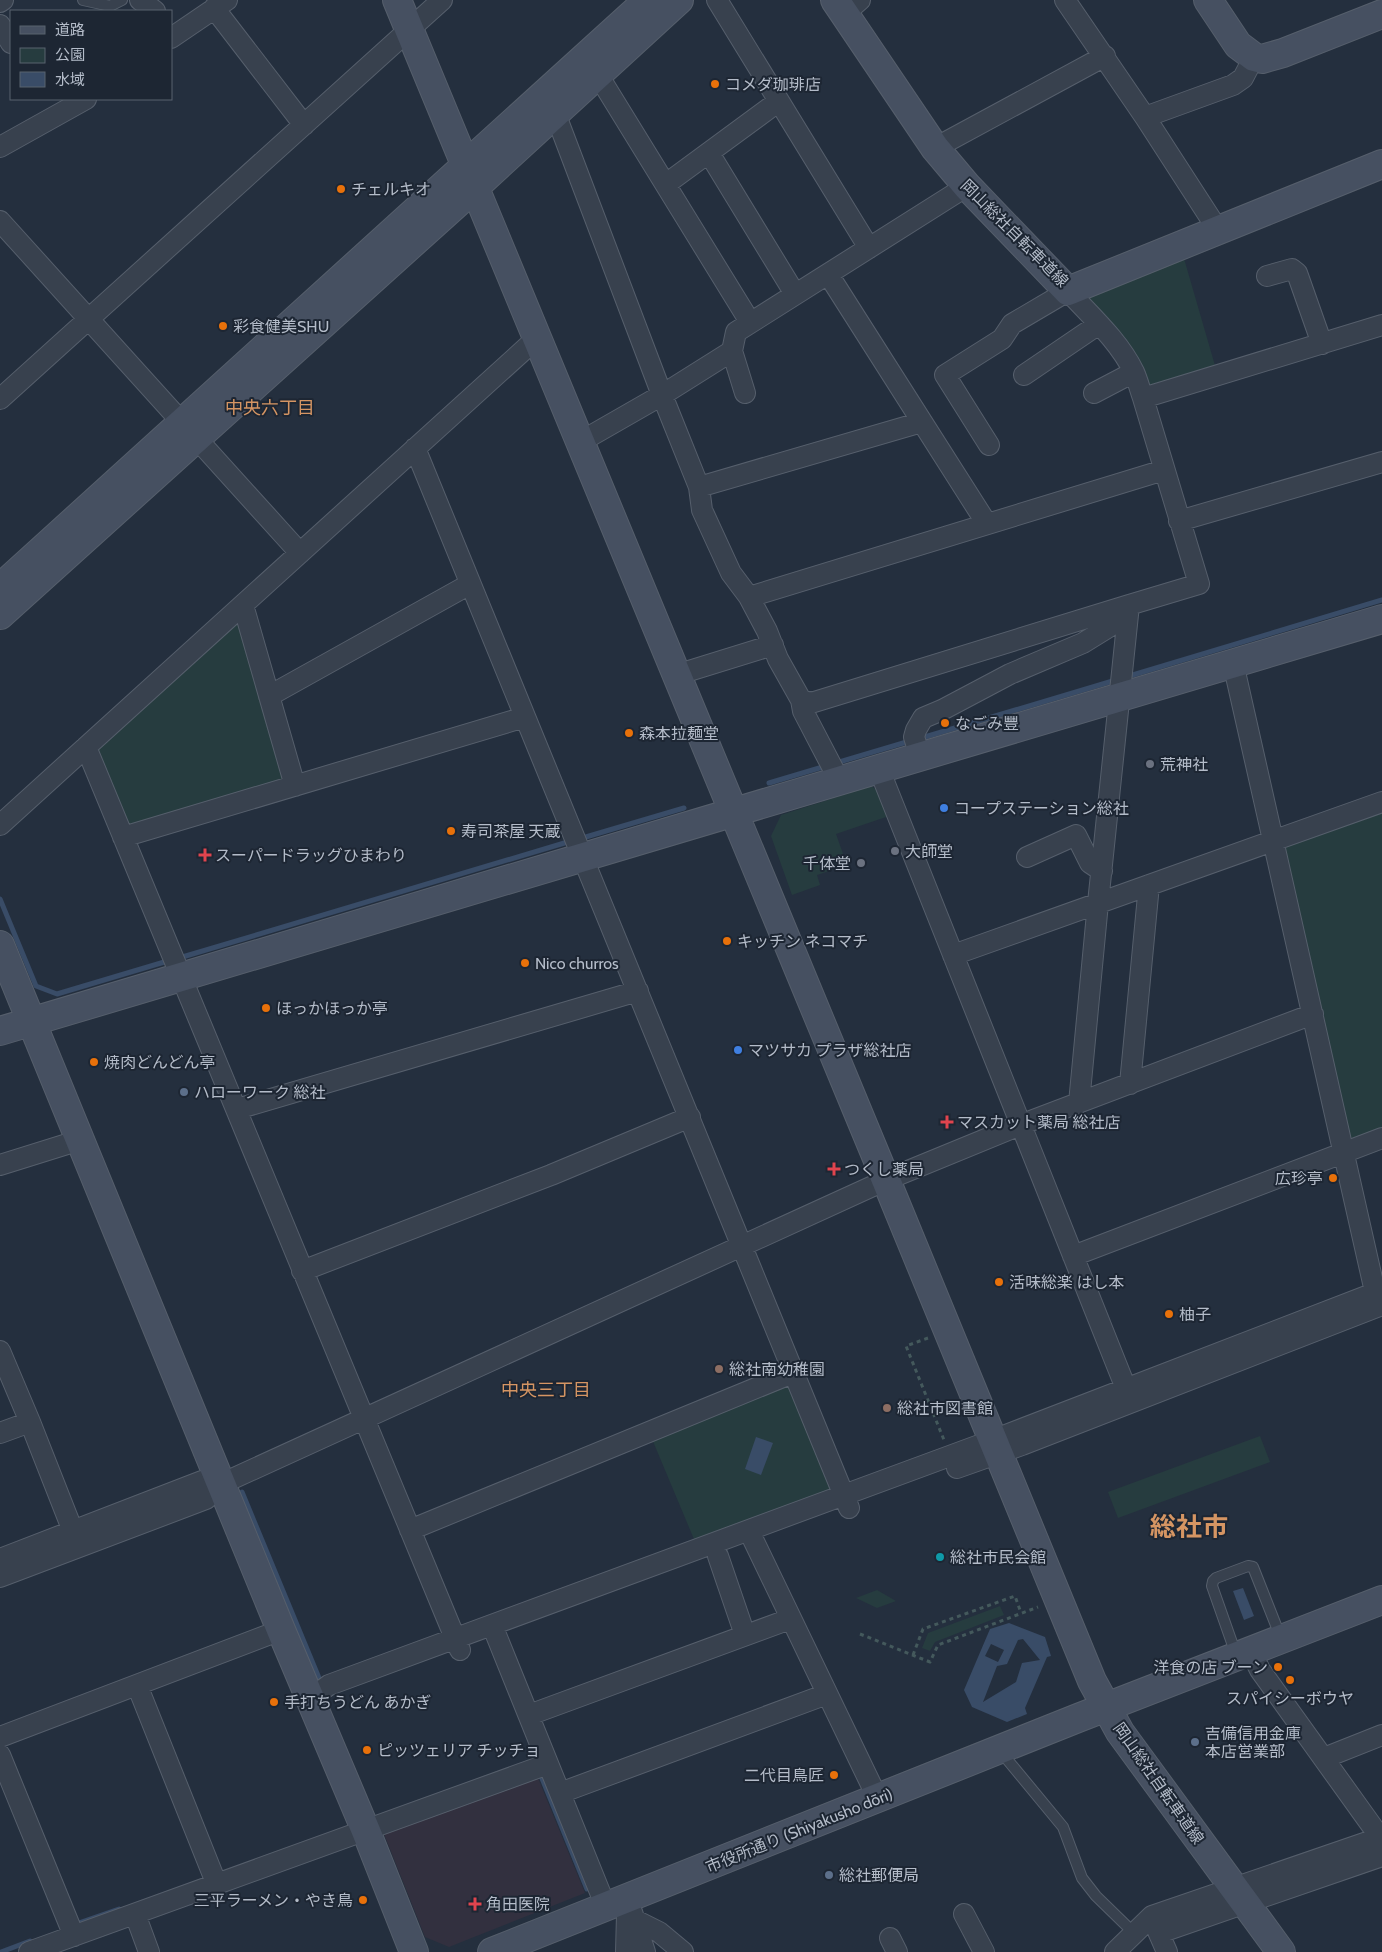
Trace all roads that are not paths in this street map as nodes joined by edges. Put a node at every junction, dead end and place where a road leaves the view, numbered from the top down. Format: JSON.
{"nodes":[{"id":1,"x":83,"y":0,"type":"edge"},
{"id":2,"x":122,"y":0,"type":"edge"},
{"id":3,"x":140,"y":0,"type":"edge"},
{"id":4,"x":397,"y":0,"type":"edge"},
{"id":5,"x":442,"y":0,"type":"edge"},
{"id":6,"x":648,"y":0,"type":"edge"},
{"id":7,"x":679,"y":0,"type":"edge"},
{"id":8,"x":717,"y":0,"type":"edge"},
{"id":9,"x":1065,"y":0,"type":"edge"},
{"id":10,"x":1208,"y":0,"type":"edge"},
{"id":11,"x":220,"y":4,"type":"edge"},
{"id":12,"x":846,"y":5,"type":"edge"},
{"id":13,"x":154,"y":10,"type":"edge"},
{"id":14,"x":1382,"y":14,"type":"edge"},
{"id":15,"x":0,"y":25,"type":"edge"},
{"id":16,"x":175,"y":30,"type":"edge"},
{"id":17,"x":410,"y":30,"type":"junction"},
{"id":18,"x":10,"y":41,"type":"edge"},
{"id":19,"x":1105,"y":56,"type":"junction"},
{"id":20,"x":1254,"y":57,"type":"junction"},
{"id":21,"x":598,"y":75,"type":"junction"},
{"id":22,"x":82,"y":100,"type":"edge"},
{"id":23,"x":779,"y":101,"type":"junction"},
{"id":24,"x":53,"y":108,"type":"edge"},
{"id":25,"x":555,"y":113,"type":"junction"},
{"id":26,"x":1145,"y":117,"type":"junction"},
{"id":27,"x":304,"y":124,"type":"junction"},
{"id":28,"x":0,"y":147,"type":"edge"},
{"id":29,"x":935,"y":148,"type":"junction"},
{"id":30,"x":709,"y":153,"type":"junction"},
{"id":31,"x":1382,"y":164,"type":"edge"},
{"id":32,"x":470,"y":176,"type":"junction"},
{"id":33,"x":666,"y":184,"type":"junction"},
{"id":34,"x":967,"y":186,"type":"junction"},
{"id":35,"x":2,"y":226,"type":"edge"},
{"id":36,"x":1218,"y":230,"type":"junction"},
{"id":37,"x":869,"y":248,"type":"junction"},
{"id":38,"x":828,"y":274,"type":"junction"},
{"id":39,"x":1267,"y":276,"type":"dead end"},
{"id":40,"x":1068,"y":291,"type":"junction"},
{"id":41,"x":794,"y":294,"type":"junction"},
{"id":42,"x":88,"y":318,"type":"junction"},
{"id":43,"x":750,"y":322,"type":"junction"},
{"id":44,"x":1099,"y":324,"type":"junction"},
{"id":45,"x":1382,"y":325,"type":"edge"},
{"id":46,"x":537,"y":338,"type":"junction"},
{"id":47,"x":1322,"y":344,"type":"junction"},
{"id":48,"x":732,"y":351,"type":"junction"},
{"id":49,"x":1134,"y":372,"type":"junction"},
{"id":50,"x":1024,"y":375,"type":"dead end"},
{"id":51,"x":745,"y":393,"type":"dead end"},
{"id":52,"x":1094,"y":393,"type":"dead end"},
{"id":53,"x":662,"y":395,"type":"junction"},
{"id":54,"x":1143,"y":398,"type":"junction"},
{"id":55,"x":0,"y":399,"type":"edge"},
{"id":56,"x":922,"y":422,"type":"junction"},
{"id":57,"x":189,"y":431,"type":"junction"},
{"id":58,"x":580,"y":442,"type":"junction"},
{"id":59,"x":989,"y":445,"type":"dead end"},
{"id":60,"x":415,"y":448,"type":"junction"},
{"id":61,"x":1382,"y":462,"type":"edge"},
{"id":62,"x":1164,"y":470,"type":"junction"},
{"id":63,"x":699,"y":486,"type":"junction"},
{"id":64,"x":1179,"y":521,"type":"junction"},
{"id":65,"x":987,"y":524,"type":"junction"},
{"id":66,"x":300,"y":553,"type":"junction"},
{"id":67,"x":470,"y":584,"type":"junction"},
{"id":68,"x":0,"y":588,"type":"edge"},
{"id":69,"x":749,"y":597,"type":"junction"},
{"id":70,"x":243,"y":604,"type":"junction"},
{"id":71,"x":1129,"y":604,"type":"junction"},
{"id":72,"x":0,"y":615,"type":"edge"},
{"id":73,"x":1382,"y":619,"type":"edge"},
{"id":74,"x":773,"y":645,"type":"junction"},
{"id":75,"x":1233,"y":663,"type":"junction"},
{"id":76,"x":676,"y":675,"type":"junction"},
{"id":77,"x":1120,"y":684,"type":"junction"},
{"id":78,"x":269,"y":696,"type":"junction"},
{"id":79,"x":801,"y":700,"type":"junction"},
{"id":80,"x":525,"y":717,"type":"junction"},
{"id":81,"x":917,"y":745,"type":"junction"},
{"id":82,"x":86,"y":747,"type":"junction"},
{"id":83,"x":879,"y":769,"type":"junction"},
{"id":84,"x":833,"y":770,"type":"junction"},
{"id":85,"x":296,"y":786,"type":"junction"},
{"id":86,"x":1382,"y":802,"type":"edge"},
{"id":87,"x":733,"y":812,"type":"junction"},
{"id":88,"x":0,"y":825,"type":"edge"},
{"id":89,"x":123,"y":837,"type":"junction"},
{"id":90,"x":1273,"y":841,"type":"junction"},
{"id":91,"x":578,"y":846,"type":"junction"},
{"id":92,"x":1028,"y":857,"type":"dead end"},
{"id":93,"x":1102,"y":870,"type":"junction"},
{"id":94,"x":1149,"y":885,"type":"junction"},
{"id":95,"x":1098,"y":903,"type":"junction"},
{"id":96,"x":0,"y":945,"type":"edge"},
{"id":97,"x":953,"y":954,"type":"junction"},
{"id":98,"x":177,"y":966,"type":"junction"},
{"id":99,"x":638,"y":991,"type":"junction"},
{"id":100,"x":1313,"y":1014,"type":"junction"},
{"id":101,"x":32,"y":1021,"type":"junction"},
{"id":102,"x":0,"y":1031,"type":"edge"},
{"id":103,"x":1130,"y":1084,"type":"junction"},
{"id":104,"x":1079,"y":1103,"type":"junction"},
{"id":105,"x":238,"y":1110,"type":"junction"},
{"id":106,"x":690,"y":1117,"type":"junction"},
{"id":107,"x":1020,"y":1125,"type":"junction"},
{"id":108,"x":1382,"y":1138,"type":"edge"},
{"id":109,"x":80,"y":1140,"type":"junction"},
{"id":110,"x":1344,"y":1153,"type":"junction"},
{"id":111,"x":0,"y":1165,"type":"edge"},
{"id":112,"x":886,"y":1180,"type":"junction"},
{"id":113,"x":743,"y":1245,"type":"junction"},
{"id":114,"x":1073,"y":1256,"type":"junction"},
{"id":115,"x":302,"y":1271,"type":"junction"},
{"id":116,"x":1380,"y":1303,"type":"edge"},
{"id":117,"x":0,"y":1351,"type":"edge"},
{"id":118,"x":795,"y":1372,"type":"junction"},
{"id":119,"x":1129,"y":1396,"type":"junction"},
{"id":120,"x":364,"y":1419,"type":"junction"},
{"id":121,"x":30,"y":1422,"type":"junction"},
{"id":122,"x":0,"y":1433,"type":"edge"},
{"id":123,"x":996,"y":1447,"type":"junction"},
{"id":124,"x":221,"y":1484,"type":"junction"},
{"id":125,"x":847,"y":1502,"type":"junction"},
{"id":126,"x":410,"y":1530,"type":"junction"},
{"id":127,"x":752,"y":1537,"type":"junction"},
{"id":128,"x":76,"y":1540,"type":"junction"},
{"id":129,"x":718,"y":1556,"type":"junction"},
{"id":130,"x":0,"y":1559,"type":"edge"},
{"id":131,"x":0,"y":1577,"type":"edge"},
{"id":132,"x":1382,"y":1600,"type":"edge"},
{"id":133,"x":790,"y":1619,"type":"junction"},
{"id":134,"x":281,"y":1630,"type":"junction"},
{"id":135,"x":495,"y":1631,"type":"junction"},
{"id":136,"x":745,"y":1635,"type":"junction"},
{"id":137,"x":1282,"y":1640,"type":"junction"},
{"id":138,"x":458,"y":1645,"type":"junction"},
{"id":139,"x":1244,"y":1655,"type":"junction"},
{"id":140,"x":136,"y":1685,"type":"junction"},
{"id":141,"x":827,"y":1694,"type":"junction"},
{"id":142,"x":311,"y":1698,"type":"junction"},
{"id":143,"x":1106,"y":1707,"type":"junction"},
{"id":144,"x":529,"y":1715,"type":"junction"},
{"id":145,"x":1382,"y":1735,"type":"edge"},
{"id":146,"x":0,"y":1737,"type":"edge"},
{"id":147,"x":999,"y":1750,"type":"junction"},
{"id":148,"x":0,"y":1755,"type":"edge"},
{"id":149,"x":1324,"y":1758,"type":"junction"},
{"id":150,"x":541,"y":1767,"type":"junction"},
{"id":151,"x":560,"y":1792,"type":"junction"},
{"id":152,"x":878,"y":1798,"type":"junction"},
{"id":153,"x":366,"y":1831,"type":"junction"},
{"id":154,"x":1381,"y":1843,"type":"edge"},
{"id":155,"x":214,"y":1878,"type":"junction"},
{"id":156,"x":1240,"y":1895,"type":"junction"},
{"id":157,"x":622,"y":1909,"type":"junction"},
{"id":158,"x":135,"y":1914,"type":"junction"},
{"id":159,"x":964,"y":1914,"type":"dead end"},
{"id":160,"x":1155,"y":1924,"type":"junction"},
{"id":161,"x":72,"y":1929,"type":"junction"},
{"id":162,"x":1134,"y":1934,"type":"junction"},
{"id":163,"x":29,"y":1952,"type":"edge"},
{"id":164,"x":149,"y":1952,"type":"edge"},
{"id":165,"x":414,"y":1952,"type":"edge"},
{"id":166,"x":492,"y":1952,"type":"edge"},
{"id":167,"x":626,"y":1952,"type":"edge"},
{"id":168,"x":645,"y":1952,"type":"edge"},
{"id":169,"x":683,"y":1952,"type":"edge"},
{"id":170,"x":984,"y":1952,"type":"edge"},
{"id":171,"x":1115,"y":1952,"type":"edge"},
{"id":172,"x":1166,"y":1952,"type":"edge"},
{"id":173,"x":1281,"y":1952,"type":"edge"}],
"edges":[{"from":1,"to":2,"type":"lane"},
{"from":3,"to":13,"type":"street"},
{"from":4,"to":17,"type":"street"},
{"from":5,"to":17,"type":"street"},
{"from":6,"to":32,"type":"street"},
{"from":7,"to":21,"type":"street"},
{"from":8,"to":23,"type":"street"},
{"from":9,"to":19,"type":"street"},
{"from":10,"to":20,"type":"street"},
{"from":11,"to":16,"type":"street"},
{"from":11,"to":27,"type":"street"},
{"from":12,"to":29,"type":"street","name":"岡山総社自転車道線"},
{"from":14,"to":20,"type":"street"},
{"from":15,"to":18,"type":"street"},
{"from":17,"to":27,"type":"street"},
{"from":17,"to":32,"type":"street"},
{"from":19,"to":26,"type":"street"},
{"from":19,"to":29,"type":"street"},
{"from":20,"to":26,"type":"street"},
{"from":21,"to":25,"type":"street"},
{"from":21,"to":33,"type":"street"},
{"from":22,"to":24,"type":"street"},
{"from":23,"to":30,"type":"street"},
{"from":23,"to":37,"type":"street"},
{"from":24,"to":28,"type":"street"},
{"from":25,"to":32,"type":"street"},
{"from":25,"to":53,"type":"street"},
{"from":26,"to":36,"type":"street"},
{"from":27,"to":42,"type":"street"},
{"from":29,"to":34,"type":"street","name":"岡山総社自転車道線"},
{"from":30,"to":33,"type":"street"},
{"from":30,"to":41,"type":"street"},
{"from":31,"to":36,"type":"street","name":"岡山総社自転車道線"},
{"from":32,"to":46,"type":"street"},
{"from":32,"to":57,"type":"street"},
{"from":33,"to":43,"type":"street"},
{"from":34,"to":37,"type":"street"},
{"from":34,"to":40,"type":"street","name":"岡山総社自転車道線"},
{"from":35,"to":42,"type":"street"},
{"from":36,"to":40,"type":"street","name":"岡山総社自転車道線"},
{"from":37,"to":38,"type":"street"},
{"from":38,"to":41,"type":"street"},
{"from":38,"to":56,"type":"street"},
{"from":39,"to":47,"type":"street"},
{"from":40,"to":44,"type":"street"},
{"from":40,"to":59,"type":"street"},
{"from":41,"to":43,"type":"street"},
{"from":42,"to":55,"type":"street"},
{"from":42,"to":57,"type":"street"},
{"from":43,"to":48,"type":"street"},
{"from":44,"to":49,"type":"street"},
{"from":44,"to":50,"type":"street"},
{"from":45,"to":47,"type":"street"},
{"from":46,"to":58,"type":"street"},
{"from":46,"to":60,"type":"street"},
{"from":47,"to":54,"type":"street"},
{"from":48,"to":51,"type":"street"},
{"from":48,"to":53,"type":"street"},
{"from":49,"to":52,"type":"street"},
{"from":49,"to":54,"type":"street"},
{"from":53,"to":58,"type":"street"},
{"from":53,"to":63,"type":"street"},
{"from":54,"to":62,"type":"street"},
{"from":56,"to":63,"type":"street"},
{"from":56,"to":65,"type":"street"},
{"from":57,"to":66,"type":"street"},
{"from":57,"to":68,"type":"street"},
{"from":57,"to":72,"type":"street"},
{"from":58,"to":76,"type":"street"},
{"from":60,"to":66,"type":"street"},
{"from":60,"to":67,"type":"street"},
{"from":61,"to":64,"type":"street"},
{"from":62,"to":64,"type":"street"},
{"from":62,"to":65,"type":"street"},
{"from":63,"to":69,"type":"street"},
{"from":64,"to":71,"type":"street"},
{"from":65,"to":69,"type":"street"},
{"from":66,"to":70,"type":"street"},
{"from":67,"to":78,"type":"street"},
{"from":67,"to":80,"type":"street"},
{"from":69,"to":74,"type":"street"},
{"from":70,"to":78,"type":"street"},
{"from":70,"to":82,"type":"street"},
{"from":71,"to":77,"type":"street"},
{"from":71,"to":79,"type":"street"},
{"from":71,"to":81,"type":"street"},
{"from":73,"to":75,"type":"street"},
{"from":74,"to":76,"type":"street"},
{"from":74,"to":79,"type":"street"},
{"from":75,"to":77,"type":"street"},
{"from":75,"to":90,"type":"street"},
{"from":76,"to":87,"type":"street"},
{"from":77,"to":81,"type":"street"},
{"from":77,"to":93,"type":"street"},
{"from":78,"to":85,"type":"street"},
{"from":79,"to":84,"type":"street"},
{"from":80,"to":85,"type":"street"},
{"from":80,"to":91,"type":"street"},
{"from":81,"to":83,"type":"street"},
{"from":82,"to":88,"type":"street"},
{"from":82,"to":89,"type":"street"},
{"from":83,"to":84,"type":"street"},
{"from":83,"to":97,"type":"street"},
{"from":84,"to":87,"type":"street"},
{"from":85,"to":89,"type":"street"},
{"from":86,"to":90,"type":"street"},
{"from":87,"to":91,"type":"street"},
{"from":87,"to":112,"type":"street"},
{"from":89,"to":98,"type":"street"},
{"from":90,"to":94,"type":"street"},
{"from":90,"to":100,"type":"street"},
{"from":91,"to":98,"type":"street"},
{"from":91,"to":99,"type":"street"},
{"from":92,"to":93,"type":"street"},
{"from":93,"to":95,"type":"street"},
{"from":94,"to":95,"type":"street"},
{"from":94,"to":103,"type":"street"},
{"from":95,"to":97,"type":"street"},
{"from":95,"to":104,"type":"street"},
{"from":96,"to":101,"type":"street"},
{"from":97,"to":107,"type":"street"},
{"from":98,"to":101,"type":"street"},
{"from":98,"to":105,"type":"street"},
{"from":99,"to":105,"type":"street"},
{"from":99,"to":106,"type":"street"},
{"from":100,"to":103,"type":"street"},
{"from":100,"to":110,"type":"street"},
{"from":101,"to":102,"type":"street"},
{"from":101,"to":109,"type":"street"},
{"from":103,"to":104,"type":"street"},
{"from":104,"to":107,"type":"street"},
{"from":105,"to":115,"type":"street"},
{"from":106,"to":113,"type":"street"},
{"from":106,"to":115,"type":"street"},
{"from":107,"to":112,"type":"street"},
{"from":107,"to":114,"type":"street"},
{"from":108,"to":110,"type":"street"},
{"from":109,"to":111,"type":"street"},
{"from":109,"to":124,"type":"street"},
{"from":110,"to":114,"type":"street"},
{"from":110,"to":116,"type":"street"},
{"from":112,"to":113,"type":"street"},
{"from":112,"to":123,"type":"street"},
{"from":113,"to":118,"type":"street"},
{"from":113,"to":120,"type":"street"},
{"from":114,"to":119,"type":"street"},
{"from":115,"to":120,"type":"street"},
{"from":116,"to":119,"type":"street"},
{"from":117,"to":121,"type":"street"},
{"from":118,"to":125,"type":"street"},
{"from":118,"to":126,"type":"street"},
{"from":119,"to":123,"type":"street"},
{"from":120,"to":124,"type":"street"},
{"from":120,"to":126,"type":"street"},
{"from":121,"to":122,"type":"street"},
{"from":121,"to":128,"type":"street"},
{"from":123,"to":125,"type":"street"},
{"from":123,"to":125,"type":"street"},
{"from":123,"to":143,"type":"street"},
{"from":124,"to":128,"type":"street"},
{"from":124,"to":134,"type":"street"},
{"from":125,"to":127,"type":"street"},
{"from":126,"to":138,"type":"street"},
{"from":127,"to":129,"type":"street"},
{"from":127,"to":133,"type":"street"},
{"from":127,"to":135,"type":"street"},
{"from":128,"to":130,"type":"street"},
{"from":128,"to":131,"type":"street"},
{"from":129,"to":135,"type":"street"},
{"from":129,"to":136,"type":"street"},
{"from":132,"to":137,"type":"street","name":"岡山総社自転車道線"},
{"from":133,"to":136,"type":"street"},
{"from":133,"to":141,"type":"street"},
{"from":134,"to":140,"type":"street"},
{"from":134,"to":142,"type":"street"},
{"from":135,"to":138,"type":"street"},
{"from":135,"to":144,"type":"street"},
{"from":136,"to":144,"type":"street"},
{"from":137,"to":139,"type":"street","name":"岡山総社自転車道線"},
{"from":137,"to":139,"type":"lane"},
{"from":138,"to":142,"type":"street"},
{"from":139,"to":143,"type":"street","name":"岡山総社自転車道線"},
{"from":139,"to":149,"type":"street"},
{"from":140,"to":146,"type":"street"},
{"from":140,"to":155,"type":"street"},
{"from":141,"to":151,"type":"street"},
{"from":141,"to":152,"type":"street"},
{"from":142,"to":153,"type":"street"},
{"from":143,"to":147,"type":"street","name":"市役所通り (Shiyakusho dōri)"},
{"from":143,"to":156,"type":"street","name":"岡山総社自転車道線"},
{"from":144,"to":150,"type":"street"},
{"from":145,"to":149,"type":"street"},
{"from":147,"to":152,"type":"street","name":"市役所通り (Shiyakusho dōri)"},
{"from":147,"to":162,"type":"lane"},
{"from":148,"to":161,"type":"street"},
{"from":149,"to":154,"type":"street"},
{"from":150,"to":151,"type":"street"},
{"from":150,"to":153,"type":"street"},
{"from":151,"to":157,"type":"street"},
{"from":152,"to":157,"type":"street","name":"市役所通り (Shiyakusho dōri)"},
{"from":153,"to":155,"type":"street"},
{"from":153,"to":165,"type":"street"},
{"from":154,"to":156,"type":"street"},
{"from":155,"to":158,"type":"street"},
{"from":156,"to":160,"type":"street"},
{"from":156,"to":173,"type":"street","name":"岡山総社自転車道線"},
{"from":157,"to":166,"type":"street","name":"市役所通り (Shiyakusho dōri)"},
{"from":157,"to":167,"type":"street"},
{"from":157,"to":168,"type":"street"},
{"from":157,"to":169,"type":"street"},
{"from":158,"to":161,"type":"street"},
{"from":158,"to":164,"type":"street"},
{"from":159,"to":170,"type":"street"},
{"from":160,"to":162,"type":"street"},
{"from":160,"to":172,"type":"street"},
{"from":161,"to":163,"type":"street"},
{"from":162,"to":171,"type":"street"}]}
